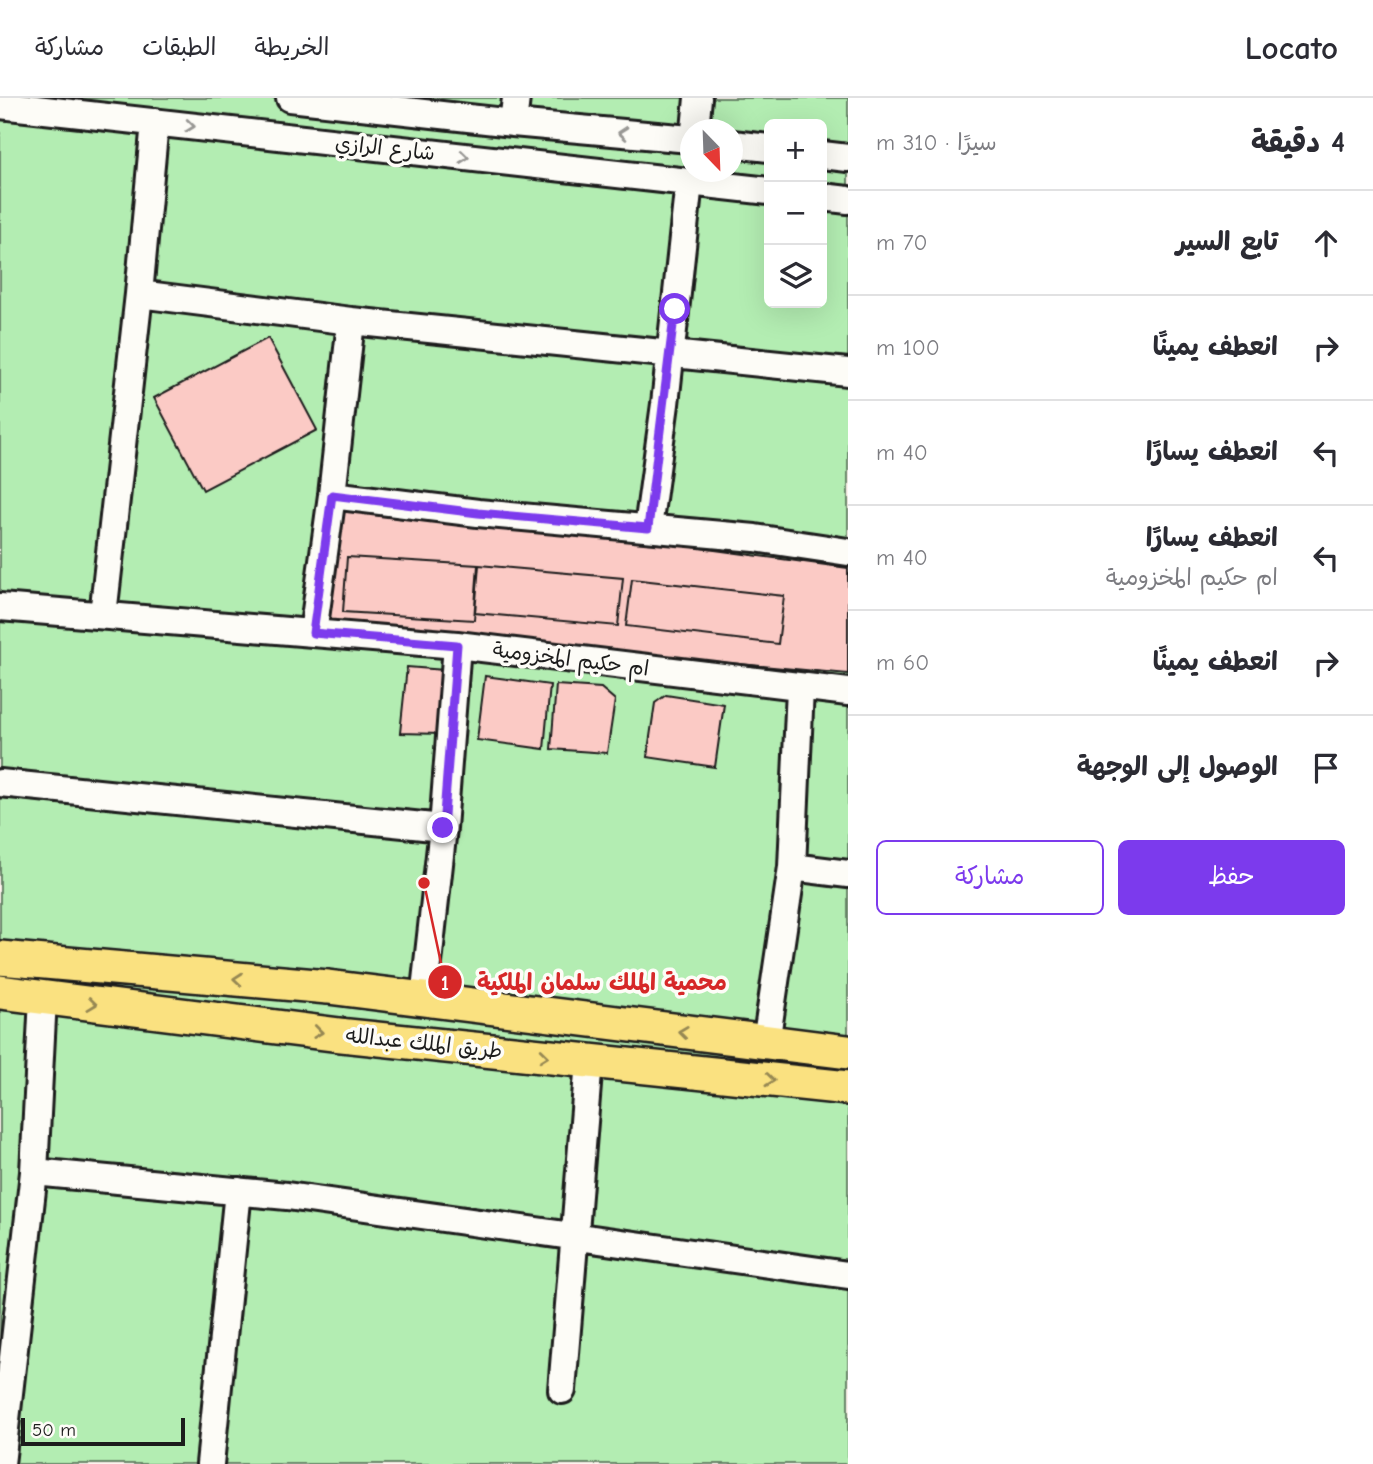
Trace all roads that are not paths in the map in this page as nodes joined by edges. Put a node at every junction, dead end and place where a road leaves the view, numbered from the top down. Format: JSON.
{"nodes":[{"id":1,"x":289,"y":98,"type":"edge"},
{"id":2,"x":698,"y":98,"type":"edge"},
{"id":3,"x":342,"y":100,"type":"edge"},
{"id":4,"x":0,"y":104,"type":"edge"},
{"id":5,"x":514,"y":110,"type":"edge"},
{"id":6,"x":696,"y":119,"type":"edge"},
{"id":7,"x":155,"y":122,"type":"junction"},
{"id":8,"x":680,"y":137,"type":"edge"},
{"id":9,"x":743,"y":145,"type":"edge"},
{"id":10,"x":764,"y":147,"type":"edge"},
{"id":11,"x":827,"y":156,"type":"edge"},
{"id":12,"x":848,"y":158,"type":"edge"},
{"id":13,"x":680,"y":181,"type":"edge"},
{"id":14,"x":689,"y":182,"type":"joint"},
{"id":15,"x":764,"y":190,"type":"edge"},
{"id":16,"x":827,"y":198,"type":"edge"},
{"id":17,"x":848,"y":200,"type":"edge"},
{"id":18,"x":139,"y":294,"type":"junction"},
{"id":19,"x":351,"y":321,"type":"junction"},
{"id":20,"x":670,"y":355,"type":"junction"},
{"id":21,"x":848,"y":372,"type":"edge"},
{"id":22,"x":332,"y":495,"type":"junction"},
{"id":23,"x":648,"y":528,"type":"junction"},
{"id":24,"x":848,"y":552,"type":"edge"},
{"id":25,"x":0,"y":607,"type":"edge"},
{"id":26,"x":103,"y":615,"type":"junction"},
{"id":27,"x":313,"y":633,"type":"junction"},
{"id":28,"x":457,"y":645,"type":"junction"},
{"id":29,"x":800,"y":688,"type":"junction"},
{"id":30,"x":848,"y":692,"type":"edge"},
{"id":31,"x":0,"y":783,"type":"edge"},
{"id":32,"x":443,"y":828,"type":"junction"},
{"id":33,"x":792,"y":867,"type":"junction"},
{"id":34,"x":848,"y":874,"type":"edge"},
{"id":35,"x":0,"y":958,"type":"edge"},
{"id":36,"x":0,"y":992,"type":"edge"},
{"id":37,"x":43,"y":998,"type":"junction"},
{"id":38,"x":424,"y":999,"type":"junction"},
{"id":39,"x":766,"y":1042,"type":"junction"},
{"id":40,"x":848,"y":1052,"type":"edge"},
{"id":41,"x":589,"y":1061,"type":"junction"},
{"id":42,"x":848,"y":1088,"type":"edge"},
{"id":43,"x":34,"y":1172,"type":"junction"},
{"id":44,"x":238,"y":1191,"type":"junction"},
{"id":45,"x":576,"y":1237,"type":"junction"},
{"id":46,"x":848,"y":1275,"type":"edge"},
{"id":47,"x":562,"y":1390,"type":"dead end"},
{"id":48,"x":1,"y":1464,"type":"edge"},
{"id":49,"x":210,"y":1464,"type":"edge"}],
"edges":[{"from":1,"to":3,"type":"street","name":"شارع الرازي"},
{"from":2,"to":6,"type":"street"},
{"from":3,"to":5,"type":"street","name":"شارع الرازي"},
{"from":4,"to":7,"type":"street","name":"شارع الرازي"},
{"from":8,"to":5,"type":"street","name":"شارع الرازي","one_way":true},
{"from":7,"to":13,"type":"street","name":"شارع الرازي","one_way":true},
{"from":7,"to":18,"type":"street"},
{"from":9,"to":10,"type":"street"},
{"from":11,"to":12,"type":"street"},
{"from":14,"to":15,"type":"street","name":"شارع الرازي"},
{"from":14,"to":20,"type":"street"},
{"from":16,"to":17,"type":"street"},
{"from":18,"to":19,"type":"street"},
{"from":18,"to":26,"type":"street"},
{"from":19,"to":20,"type":"street"},
{"from":19,"to":22,"type":"street"},
{"from":20,"to":21,"type":"street"},
{"from":20,"to":23,"type":"street"},
{"from":22,"to":23,"type":"street"},
{"from":22,"to":27,"type":"street"},
{"from":23,"to":24,"type":"street"},
{"from":25,"to":26,"type":"street","name":"ام حكيم المخزومية"},
{"from":26,"to":27,"type":"street","name":"ام حكيم المخزومية"},
{"from":27,"to":28,"type":"street","name":"ام حكيم المخزومية"},
{"from":28,"to":29,"type":"street","name":"ام حكيم المخزومية"},
{"from":28,"to":32,"type":"street"},
{"from":29,"to":30,"type":"street","name":"ام حكيم المخزومية"},
{"from":29,"to":33,"type":"street"},
{"from":31,"to":32,"type":"street"},
{"from":32,"to":38,"type":"street"},
{"from":33,"to":34,"type":"street"},
{"from":33,"to":39,"type":"street"},
{"from":38,"to":35,"type":"main road","name":"طريق الملك عبدالله","one_way":true},
{"from":36,"to":37,"type":"main road","name":"طريق الملك عبدالله"},
{"from":37,"to":41,"type":"main road","name":"طريق الملك عبدالله","one_way":true},
{"from":37,"to":43,"type":"street"},
{"from":39,"to":38,"type":"main road","name":"طريق الملك عبدالله","one_way":true},
{"from":39,"to":40,"type":"main road","name":"طريق الملك عبدالله"},
{"from":41,"to":42,"type":"main road","name":"طريق الملك عبدالله","one_way":true},
{"from":41,"to":45,"type":"street"},
{"from":43,"to":44,"type":"street"},
{"from":43,"to":48,"type":"street"},
{"from":44,"to":45,"type":"street"},
{"from":44,"to":49,"type":"street"},
{"from":45,"to":46,"type":"street"},
{"from":45,"to":47,"type":"street"}]}
